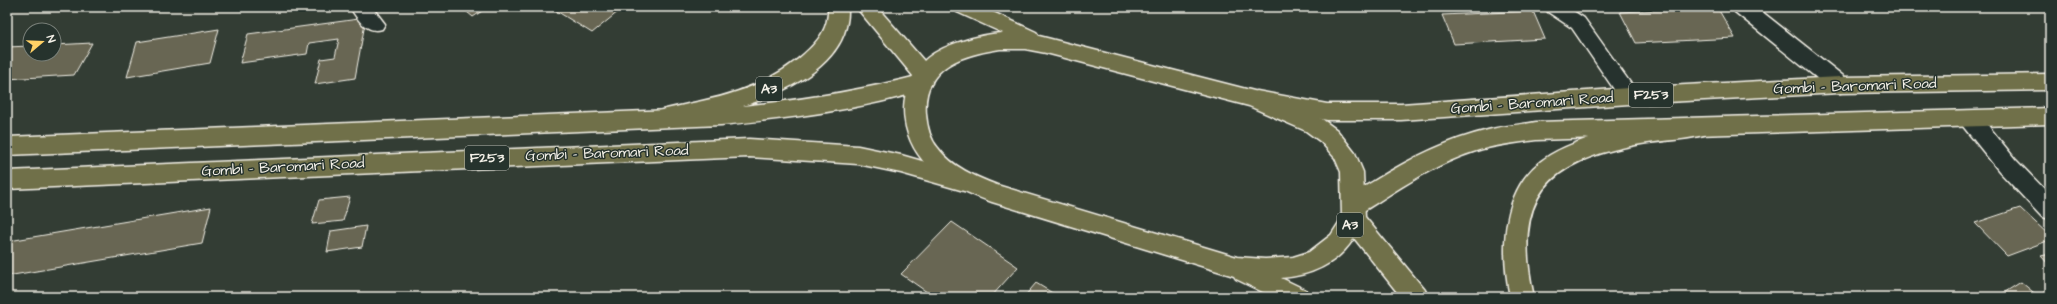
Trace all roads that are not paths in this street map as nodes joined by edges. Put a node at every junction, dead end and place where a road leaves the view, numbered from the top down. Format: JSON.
{"nodes":[{"id":1,"x":360,"y":7,"type":"edge"},
{"id":2,"x":838,"y":7,"type":"edge"},
{"id":3,"x":866,"y":7,"type":"edge"},
{"id":4,"x":964,"y":7,"type":"edge"},
{"id":5,"x":1554,"y":7,"type":"edge"},
{"id":6,"x":1742,"y":7,"type":"edge"},
{"id":7,"x":375,"y":24,"type":"dead end"},
{"id":8,"x":1046,"y":44,"type":"junction"},
{"id":9,"x":923,"y":79,"type":"junction"},
{"id":10,"x":2050,"y":82,"type":"edge"},
{"id":11,"x":1840,"y":85,"type":"junction"},
{"id":12,"x":1629,"y":96,"type":"junction"},
{"id":13,"x":1254,"y":98,"type":"junction"},
{"id":14,"x":2050,"y":116,"type":"edge"},
{"id":15,"x":658,"y":119,"type":"junction"},
{"id":16,"x":1970,"y":119,"type":"junction"},
{"id":17,"x":1703,"y":127,"type":"junction"},
{"id":18,"x":7,"y":146,"type":"edge"},
{"id":19,"x":7,"y":180,"type":"edge"},
{"id":20,"x":964,"y":182,"type":"junction"},
{"id":21,"x":2050,"y":210,"type":"edge"},
{"id":22,"x":1354,"y":212,"type":"junction"},
{"id":23,"x":1213,"y":260,"type":"junction"},
{"id":24,"x":1297,"y":297,"type":"edge"},
{"id":25,"x":1416,"y":297,"type":"edge"},
{"id":26,"x":1522,"y":297,"type":"edge"}],
"edges":[{"from":1,"to":7,"type":"street"},
{"from":2,"to":15,"type":"main road","number":"A3"},
{"from":3,"to":9,"type":"main road"},
{"from":4,"to":8,"type":"main road","number":"A3"},
{"from":5,"to":12,"type":"lane"},
{"from":6,"to":11,"type":"street"},
{"from":8,"to":9,"type":"main road","number":"A3"},
{"from":8,"to":13,"type":"main road","number":"A3"},
{"from":9,"to":15,"type":"main road","name":"Gombi - Baromari Road","number":"F253"},
{"from":9,"to":20,"type":"main road","number":"A3"},
{"from":10,"to":11,"type":"main road","name":"Gombi - Baromari Road","number":"F253"},
{"from":11,"to":12,"type":"main road","name":"Gombi - Baromari Road","number":"F253"},
{"from":12,"to":13,"type":"main road","name":"Gombi - Baromari Road","number":"F253"},
{"from":13,"to":22,"type":"main road","number":"A3"},
{"from":14,"to":16,"type":"main road","name":"Gombi - Baromari Road","number":"F253"},
{"from":15,"to":18,"type":"main road","name":"Gombi - Baromari Road","number":"F253"},
{"from":16,"to":17,"type":"main road","name":"Gombi - Baromari Road","number":"F253"},
{"from":16,"to":21,"type":"street"},
{"from":17,"to":22,"type":"main road","name":"Gombi - Baromari Road","number":"F253"},
{"from":17,"to":26,"type":"main road"},
{"from":19,"to":20,"type":"main road","name":"Gombi - Baromari Road","number":"F253"},
{"from":20,"to":23,"type":"main road","number":"A3"},
{"from":22,"to":23,"type":"main road","number":"A3"},
{"from":22,"to":25,"type":"main road","number":"A3"},
{"from":23,"to":24,"type":"main road","number":"A3"}]}
